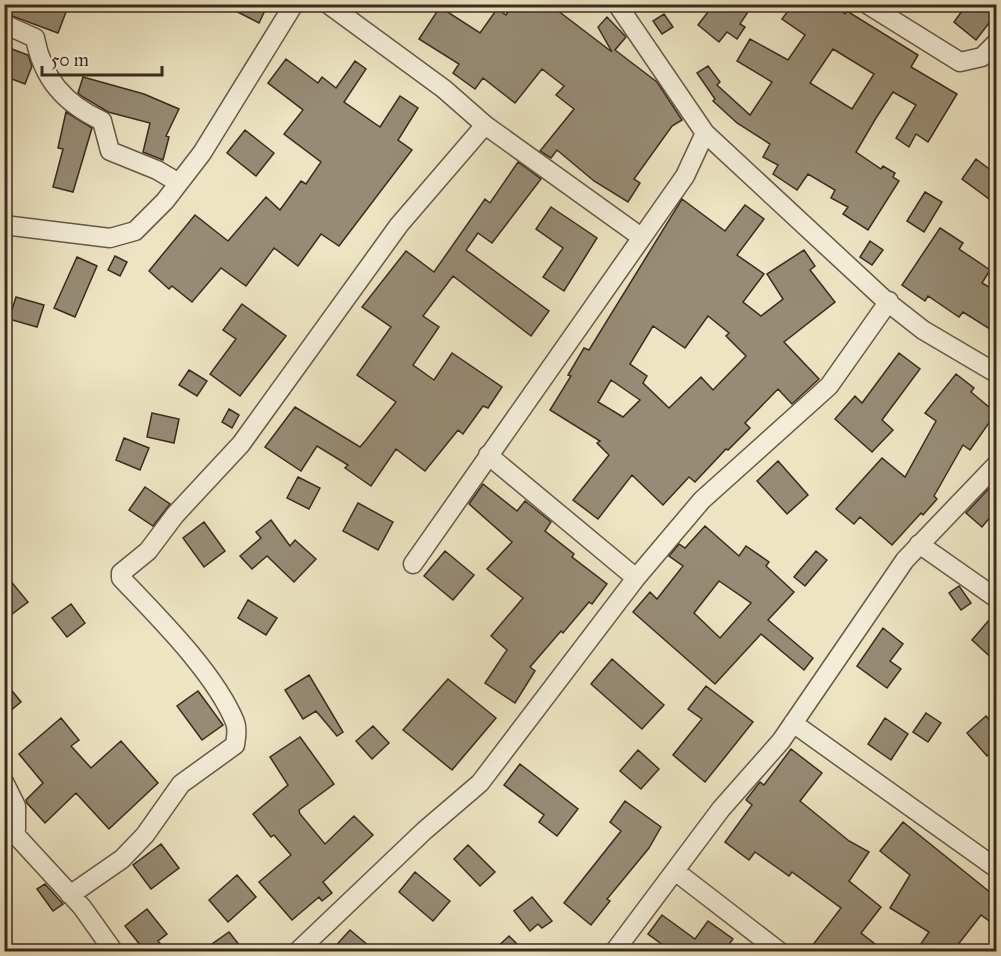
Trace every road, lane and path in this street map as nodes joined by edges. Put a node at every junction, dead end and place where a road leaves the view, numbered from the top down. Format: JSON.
{"nodes":[{"id":1,"x":294,"y":4,"type":"edge"},
{"id":2,"x":328,"y":4,"type":"edge"},
{"id":3,"x":617,"y":4,"type":"edge"},
{"id":4,"x":867,"y":4,"type":"edge"},
{"id":5,"x":4,"y":24,"type":"edge"},
{"id":6,"x":996,"y":43,"type":"edge"},
{"id":7,"x":485,"y":124,"type":"junction"},
{"id":8,"x":705,"y":133,"type":"junction"},
{"id":9,"x":179,"y":183,"type":"junction"},
{"id":10,"x":4,"y":225,"type":"edge"},
{"id":11,"x":641,"y":237,"type":"junction"},
{"id":12,"x":889,"y":301,"type":"junction"},
{"id":13,"x":996,"y":373,"type":"edge"},
{"id":14,"x":488,"y":454,"type":"junction"},
{"id":15,"x":996,"y":465,"type":"edge"},
{"id":16,"x":919,"y":544,"type":"junction"},
{"id":17,"x":413,"y":564,"type":"dead end"},
{"id":18,"x":636,"y":578,"type":"junction"},
{"id":19,"x":996,"y":598,"type":"edge"},
{"id":20,"x":793,"y":723,"type":"junction"},
{"id":21,"x":4,"y":782,"type":"edge"},
{"id":22,"x":8,"y":834,"type":"edge"},
{"id":23,"x":996,"y":868,"type":"edge"},
{"id":24,"x":675,"y":871,"type":"junction"},
{"id":25,"x":70,"y":895,"type":"junction"},
{"id":26,"x":114,"y":951,"type":"edge"},
{"id":27,"x":297,"y":951,"type":"edge"},
{"id":28,"x":614,"y":951,"type":"edge"},
{"id":29,"x":780,"y":951,"type":"edge"}],
"edges":[{"from":1,"to":9,"type":"street"},
{"from":2,"to":7,"type":"street"},
{"from":3,"to":8,"type":"street"},
{"from":4,"to":6,"type":"street"},
{"from":5,"to":9,"type":"street"},
{"from":7,"to":11,"type":"street"},
{"from":7,"to":25,"type":"street"},
{"from":8,"to":11,"type":"street"},
{"from":8,"to":12,"type":"street"},
{"from":9,"to":10,"type":"street"},
{"from":11,"to":14,"type":"street"},
{"from":12,"to":13,"type":"street"},
{"from":12,"to":18,"type":"street"},
{"from":14,"to":17,"type":"street"},
{"from":14,"to":18,"type":"street"},
{"from":15,"to":16,"type":"street"},
{"from":16,"to":19,"type":"street"},
{"from":16,"to":20,"type":"street"},
{"from":18,"to":27,"type":"street"},
{"from":20,"to":23,"type":"street"},
{"from":20,"to":24,"type":"street"},
{"from":21,"to":22,"type":"street"},
{"from":22,"to":25,"type":"street"},
{"from":24,"to":28,"type":"street"},
{"from":24,"to":29,"type":"street"},
{"from":25,"to":26,"type":"street"}]}
